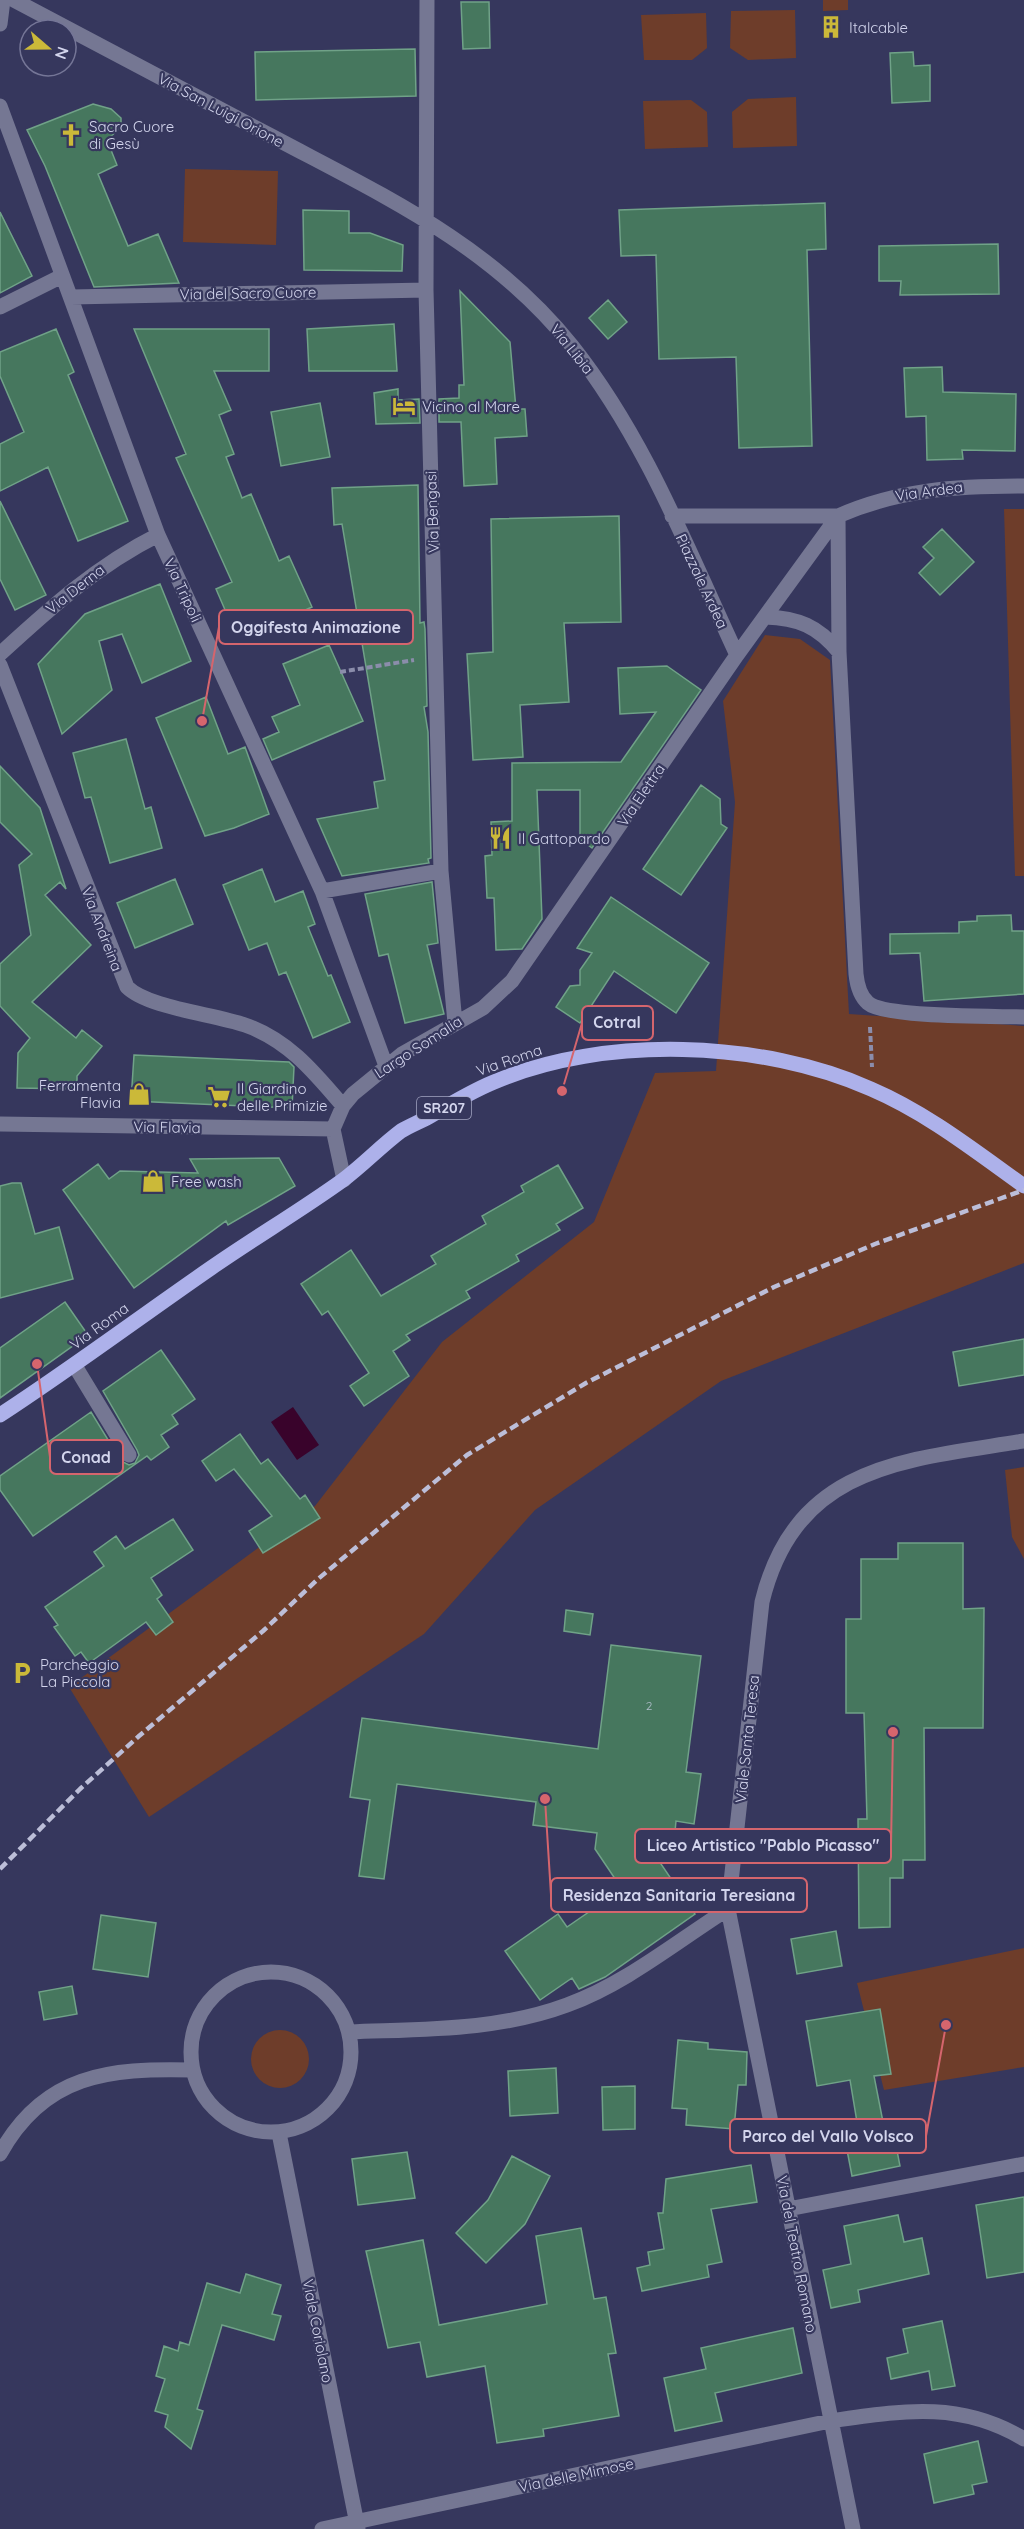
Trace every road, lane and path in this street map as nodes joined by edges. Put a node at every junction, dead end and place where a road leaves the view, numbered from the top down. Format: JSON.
{"nodes":[{"id":1,"x":3,"y":0,"type":"edge"},
{"id":2,"x":14,"y":0,"type":"edge"},
{"id":3,"x":427,"y":0,"type":"edge"},
{"id":4,"x":0,"y":24,"type":"edge"},
{"id":5,"x":0,"y":106,"type":"edge"},
{"id":6,"x":427,"y":219,"type":"junction"},
{"id":7,"x":62,"y":276,"type":"junction"},
{"id":8,"x":426,"y":290,"type":"junction"},
{"id":9,"x":71,"y":297,"type":"junction"},
{"id":10,"x":0,"y":307,"type":"edge"},
{"id":11,"x":1024,"y":486,"type":"edge"},
{"id":12,"x":672,"y":516,"type":"junction"},
{"id":13,"x":838,"y":516,"type":"junction"},
{"id":14,"x":158,"y":535,"type":"junction"},
{"id":15,"x":765,"y":617,"type":"junction"},
{"id":16,"x":839,"y":652,"type":"junction"},
{"id":17,"x":0,"y":654,"type":"edge"},
{"id":18,"x":737,"y":655,"type":"junction"},
{"id":19,"x":436,"y":657,"type":"junction"},
{"id":20,"x":0,"y":665,"type":"edge"},
{"id":21,"x":339,"y":672,"type":"dead end"},
{"id":22,"x":441,"y":871,"type":"junction"},
{"id":23,"x":322,"y":891,"type":"junction"},
{"id":24,"x":502,"y":991,"type":"joint"},
{"id":25,"x":869,"y":1004,"type":"junction"},
{"id":26,"x":1024,"y":1017,"type":"edge"},
{"id":27,"x":455,"y":1023,"type":"junction"},
{"id":28,"x":386,"y":1066,"type":"junction"},
{"id":29,"x":873,"y":1089,"type":"junction"},
{"id":30,"x":343,"y":1106,"type":"junction"},
{"id":31,"x":0,"y":1124,"type":"edge"},
{"id":32,"x":333,"y":1129,"type":"junction"},
{"id":33,"x":344,"y":1180,"type":"junction"},
{"id":34,"x":1024,"y":1186,"type":"edge"},
{"id":35,"x":75,"y":1366,"type":"junction"},
{"id":36,"x":0,"y":1415,"type":"edge"},
{"id":37,"x":1024,"y":1441,"type":"edge"},
{"id":38,"x":129,"y":1455,"type":"dead end"},
{"id":39,"x":728,"y":1909,"type":"junction"},
{"id":40,"x":350,"y":2032,"type":"junction"},
{"id":41,"x":192,"y":2070,"type":"junction"},
{"id":42,"x":279,"y":2133,"type":"junction"},
{"id":43,"x":0,"y":2154,"type":"edge"},
{"id":44,"x":1024,"y":2164,"type":"edge"},
{"id":45,"x":788,"y":2209,"type":"junction"},
{"id":46,"x":830,"y":2421,"type":"junction"},
{"id":47,"x":1024,"y":2439,"type":"edge"},
{"id":48,"x":357,"y":2525,"type":"edge"},
{"id":49,"x":322,"y":2529,"type":"edge"},
{"id":50,"x":853,"y":2529,"type":"edge"}],
"edges":[{"from":1,"to":4,"type":"street"},
{"from":2,"to":6,"type":"street","name":"Via San Luigi Orione"},
{"from":3,"to":6,"type":"street","name":"Via Bengasi"},
{"from":5,"to":7,"type":"street","name":"Via Tripoli"},
{"from":6,"to":8,"type":"street","name":"Via Bengasi"},
{"from":6,"to":12,"type":"street","name":"Via Libia"},
{"from":7,"to":9,"type":"street","name":"Via Tripoli"},
{"from":7,"to":10,"type":"street"},
{"from":8,"to":9,"type":"street","name":"Via del Sacro Cuore"},
{"from":8,"to":19,"type":"street","name":"Via Bengasi"},
{"from":9,"to":14,"type":"street","name":"Via Tripoli"},
{"from":11,"to":13,"type":"street","name":"Via Ardea"},
{"from":12,"to":13,"type":"street","name":"Piazzale Ardea"},
{"from":12,"to":18,"type":"street","name":"Piazzale Ardea"},
{"from":13,"to":15,"type":"street"},
{"from":13,"to":16,"type":"street"},
{"from":14,"to":17,"type":"street","name":"Via Derna"},
{"from":14,"to":23,"type":"street","name":"Via Tripoli"},
{"from":15,"to":16,"type":"street"},
{"from":15,"to":18,"type":"street"},
{"from":16,"to":25,"type":"street"},
{"from":18,"to":24,"type":"street","name":"Via Elettra"},
{"from":19,"to":21,"type":"path"},
{"from":19,"to":22,"type":"street","name":"Via Bengasi"},
{"from":20,"to":30,"type":"street","name":"Via Andreina"},
{"from":22,"to":23,"type":"street"},
{"from":22,"to":27,"type":"street","name":"Via Bengasi"},
{"from":23,"to":28,"type":"street","name":"Via Tripoli"},
{"from":24,"to":27,"type":"street","name":"Largo Somalia"},
{"from":25,"to":26,"type":"street"},
{"from":25,"to":29,"type":"path"},
{"from":27,"to":28,"type":"street","name":"Largo Somalia"},
{"from":28,"to":30,"type":"street","name":"Largo Somalia"},
{"from":29,"to":33,"type":"main road","name":"Via Roma","number":"SR207"},
{"from":29,"to":34,"type":"main road","name":"Via Roma","number":"SR207"},
{"from":30,"to":32,"type":"street","name":"Largo Somalia"},
{"from":31,"to":32,"type":"street","name":"Via Flavia"},
{"from":32,"to":33,"type":"street"},
{"from":33,"to":35,"type":"main road","name":"Via Roma","number":"SR207"},
{"from":35,"to":36,"type":"main road","name":"Via Roma","number":"SR207"},
{"from":35,"to":38,"type":"street"},
{"from":37,"to":39,"type":"street","name":"Viale Santa Teresa"},
{"from":39,"to":40,"type":"street"},
{"from":39,"to":45,"type":"street","name":"Via del Teatro Romano"},
{"from":40,"to":41,"type":"street"},
{"from":40,"to":42,"type":"street"},
{"from":41,"to":42,"type":"street"},
{"from":41,"to":43,"type":"street"},
{"from":42,"to":48,"type":"street","name":"Viale Coriolano"},
{"from":44,"to":45,"type":"street"},
{"from":45,"to":46,"type":"street","name":"Via del Teatro Romano"},
{"from":46,"to":47,"type":"street","name":"Via delle Mimose"},
{"from":46,"to":48,"type":"street","name":"Via delle Mimose"},
{"from":46,"to":50,"type":"street","name":"Via del Teatro Romano"},
{"from":48,"to":49,"type":"street","name":"Via delle Mimose"}]}
